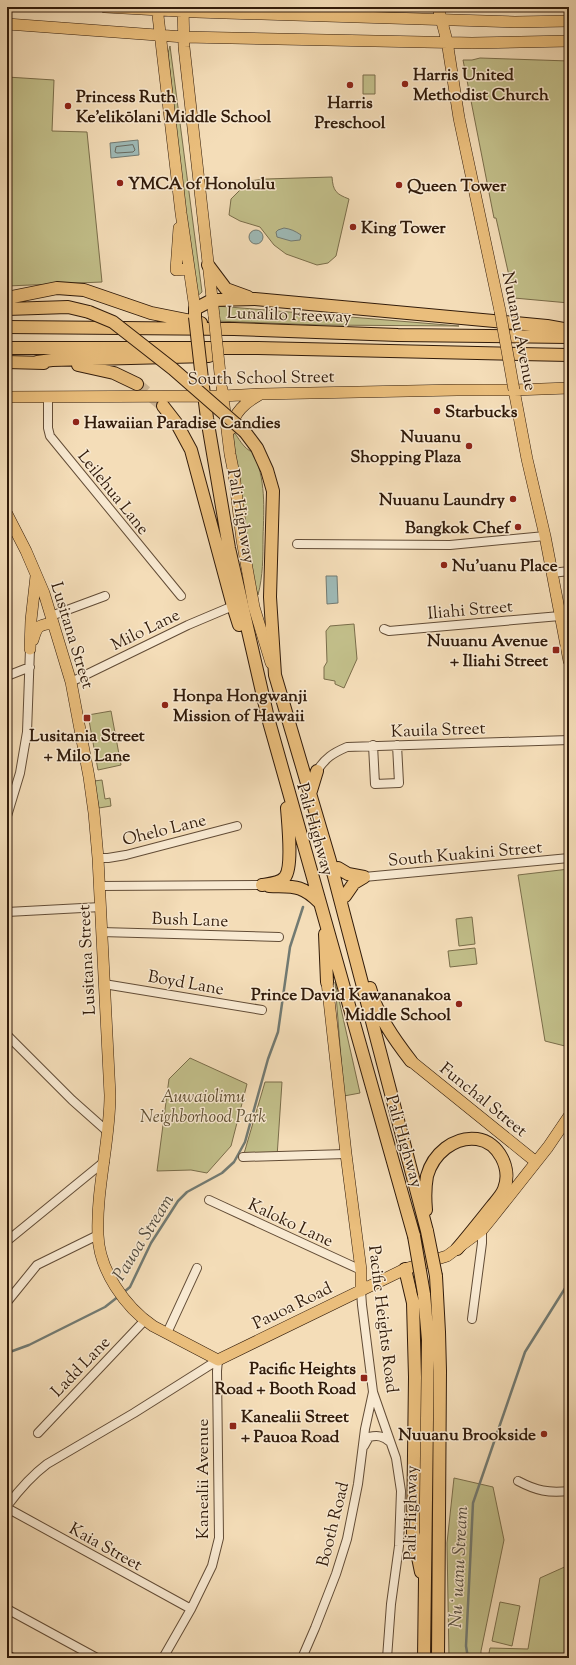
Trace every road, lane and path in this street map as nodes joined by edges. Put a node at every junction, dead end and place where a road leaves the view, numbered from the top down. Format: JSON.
{"nodes":[{"id":1,"x":106,"y":7,"type":"edge"},
{"id":2,"x":438,"y":7,"type":"edge"},
{"id":3,"x":157,"y":9,"type":"edge"},
{"id":4,"x":183,"y":10,"type":"edge"},
{"id":5,"x":441,"y":20,"type":"junction"},
{"id":6,"x":569,"y":21,"type":"edge"},
{"id":7,"x":7,"y":24,"type":"edge"},
{"id":8,"x":161,"y":37,"type":"junction"},
{"id":9,"x":184,"y":38,"type":"junction"},
{"id":10,"x":447,"y":41,"type":"junction"},
{"id":11,"x":569,"y":42,"type":"edge"},
{"id":12,"x":208,"y":265,"type":"junction"},
{"id":13,"x":7,"y":298,"type":"edge"},
{"id":14,"x":255,"y":299,"type":"junction"},
{"id":15,"x":212,"y":300,"type":"junction"},
{"id":16,"x":7,"y":309,"type":"edge"},
{"id":17,"x":195,"y":313,"type":"junction"},
{"id":18,"x":7,"y":327,"type":"edge"},
{"id":19,"x":234,"y":328,"type":"junction"},
{"id":20,"x":569,"y":330,"type":"edge"},
{"id":21,"x":569,"y":336,"type":"edge"},
{"id":22,"x":7,"y":348,"type":"edge"},
{"id":23,"x":332,"y":349,"type":"junction"},
{"id":24,"x":527,"y":354,"type":"junction"},
{"id":25,"x":569,"y":355,"type":"edge"},
{"id":26,"x":7,"y":362,"type":"edge"},
{"id":27,"x":37,"y":362,"type":"junction"},
{"id":28,"x":569,"y":364,"type":"edge"},
{"id":29,"x":137,"y":384,"type":"tunnel mouth"},
{"id":30,"x":569,"y":388,"type":"edge"},
{"id":31,"x":514,"y":390,"type":"junction"},
{"id":32,"x":262,"y":394,"type":"junction"},
{"id":33,"x":205,"y":395,"type":"junction"},
{"id":34,"x":222,"y":396,"type":"junction"},
{"id":35,"x":7,"y":397,"type":"edge"},
{"id":36,"x":48,"y":397,"type":"junction"},
{"id":37,"x":163,"y":406,"type":"tunnel mouth"},
{"id":38,"x":230,"y":454,"type":"junction"},
{"id":39,"x":7,"y":514,"type":"edge"},
{"id":40,"x":545,"y":536,"type":"junction"},
{"id":41,"x":297,"y":544,"type":"dead end"},
{"id":42,"x":569,"y":571,"type":"edge"},
{"id":43,"x":552,"y":573,"type":"junction"},
{"id":44,"x":36,"y":576,"type":"junction"},
{"id":45,"x":105,"y":596,"type":"dead end"},
{"id":46,"x":181,"y":596,"type":"dead end"},
{"id":47,"x":232,"y":606,"type":"junction"},
{"id":48,"x":560,"y":616,"type":"junction"},
{"id":49,"x":52,"y":619,"type":"junction"},
{"id":50,"x":384,"y":629,"type":"dead end"},
{"id":51,"x":30,"y":649,"type":"junction"},
{"id":52,"x":569,"y":661,"type":"edge"},
{"id":53,"x":30,"y":666,"type":"junction"},
{"id":54,"x":275,"y":675,"type":"junction"},
{"id":55,"x":7,"y":676,"type":"edge"},
{"id":56,"x":70,"y":682,"type":"junction"},
{"id":57,"x":264,"y":696,"type":"junction"},
{"id":58,"x":569,"y":740,"type":"edge"},
{"id":59,"x":373,"y":745,"type":"junction"},
{"id":60,"x":397,"y":745,"type":"junction"},
{"id":61,"x":317,"y":771,"type":"joint"},
{"id":62,"x":285,"y":782,"type":"junction"},
{"id":63,"x":310,"y":794,"type":"junction"},
{"id":64,"x":316,"y":815,"type":"junction"},
{"id":65,"x":7,"y":816,"type":"edge"},
{"id":66,"x":237,"y":826,"type":"dead end"},
{"id":67,"x":98,"y":858,"type":"junction"},
{"id":68,"x":569,"y":858,"type":"edge"},
{"id":69,"x":338,"y":868,"type":"junction"},
{"id":70,"x":364,"y":877,"type":"junction"},
{"id":71,"x":100,"y":886,"type":"junction"},
{"id":72,"x":262,"y":886,"type":"junction"},
{"id":73,"x":345,"y":896,"type":"junction"},
{"id":74,"x":319,"y":902,"type":"junction"},
{"id":75,"x":101,"y":907,"type":"junction"},
{"id":76,"x":7,"y":912,"type":"edge"},
{"id":77,"x":325,"y":921,"type":"junction"},
{"id":78,"x":101,"y":932,"type":"junction"},
{"id":79,"x":279,"y":937,"type":"dead end"},
{"id":80,"x":327,"y":982,"type":"joint"},
{"id":81,"x":104,"y":984,"type":"junction"},
{"id":82,"x":262,"y":1010,"type":"dead end"},
{"id":83,"x":7,"y":1035,"type":"edge"},
{"id":84,"x":411,"y":1061,"type":"joint"},
{"id":85,"x":569,"y":1116,"type":"edge"},
{"id":86,"x":108,"y":1132,"type":"junction"},
{"id":87,"x":346,"y":1154,"type":"junction"},
{"id":88,"x":243,"y":1157,"type":"dead end"},
{"id":89,"x":105,"y":1161,"type":"junction"},
{"id":90,"x":536,"y":1162,"type":"junction"},
{"id":91,"x":209,"y":1200,"type":"dead end"},
{"id":92,"x":482,"y":1230,"type":"junction"},
{"id":93,"x":427,"y":1231,"type":"junction"},
{"id":94,"x":98,"y":1235,"type":"junction"},
{"id":95,"x":7,"y":1242,"type":"edge"},
{"id":96,"x":457,"y":1249,"type":"junction"},
{"id":97,"x":197,"y":1268,"type":"dead end"},
{"id":98,"x":405,"y":1269,"type":"junction"},
{"id":99,"x":361,"y":1270,"type":"junction"},
{"id":100,"x":361,"y":1291,"type":"junction"},
{"id":101,"x":7,"y":1302,"type":"edge"},
{"id":102,"x":472,"y":1319,"type":"dead end"},
{"id":103,"x":145,"y":1320,"type":"junction"},
{"id":104,"x":167,"y":1333,"type":"junction"},
{"id":105,"x":218,"y":1360,"type":"junction"},
{"id":106,"x":373,"y":1392,"type":"junction"},
{"id":107,"x":38,"y":1433,"type":"dead end"},
{"id":108,"x":390,"y":1442,"type":"junction"},
{"id":109,"x":363,"y":1449,"type":"junction"},
{"id":110,"x":518,"y":1481,"type":"dead end"},
{"id":111,"x":569,"y":1491,"type":"edge"},
{"id":112,"x":7,"y":1507,"type":"edge"},
{"id":113,"x":426,"y":1598,"type":"junction"},
{"id":114,"x":7,"y":1609,"type":"edge"},
{"id":115,"x":191,"y":1609,"type":"junction"},
{"id":116,"x":7,"y":1655,"type":"edge"},
{"id":117,"x":14,"y":1658,"type":"edge"},
{"id":118,"x":97,"y":1658,"type":"edge"},
{"id":119,"x":164,"y":1658,"type":"edge"},
{"id":120,"x":302,"y":1658,"type":"edge"},
{"id":121,"x":387,"y":1658,"type":"edge"},
{"id":122,"x":424,"y":1658,"type":"edge"},
{"id":123,"x":438,"y":1658,"type":"edge"}],
"edges":[{"from":1,"to":3,"type":"main road"},
{"from":2,"to":5,"type":"main road","name":"Nuuanu Avenue"},
{"from":3,"to":4,"type":"main road"},
{"from":3,"to":8,"type":"main road","name":"Pali Highway"},
{"from":4,"to":5,"type":"main road"},
{"from":4,"to":9,"type":"main road","name":"Pali Highway"},
{"from":5,"to":6,"type":"main road"},
{"from":5,"to":10,"type":"main road","name":"Nuuanu Avenue"},
{"from":7,"to":8,"type":"main road"},
{"from":8,"to":9,"type":"main road"},
{"from":8,"to":17,"type":"main road","name":"Pali Highway"},
{"from":9,"to":10,"type":"main road"},
{"from":9,"to":12,"type":"main road","name":"Pali Highway"},
{"from":10,"to":11,"type":"main road"},
{"from":10,"to":31,"type":"main road","name":"Nuuanu Avenue","bridge":true},
{"from":12,"to":14,"type":"highway"},
{"from":12,"to":15,"type":"main road","name":"Pali Highway"},
{"from":13,"to":19,"type":"highway"},
{"from":14,"to":15,"type":"highway"},
{"from":14,"to":20,"type":"highway"},
{"from":15,"to":17,"type":"highway"},
{"from":15,"to":34,"type":"main road","name":"Pali Highway","bridge":true},
{"from":16,"to":54,"type":"highway","bridge":true},
{"from":17,"to":33,"type":"highway","name":"Pali Highway","bridge":true},
{"from":18,"to":19,"type":"highway","name":"Lunalilo Freeway"},
{"from":19,"to":21,"type":"highway","name":"Lunalilo Freeway"},
{"from":22,"to":23,"type":"highway","name":"Lunalilo Freeway"},
{"from":23,"to":24,"type":"highway","name":"Lunalilo Freeway"},
{"from":23,"to":27,"type":"highway"},
{"from":24,"to":25,"type":"highway","name":"Lunalilo Freeway"},
{"from":24,"to":28,"type":"highway"},
{"from":26,"to":27,"type":"highway"},
{"from":27,"to":29,"type":"highway"},
{"from":30,"to":31,"type":"main road","name":"South School Street"},
{"from":31,"to":32,"type":"main road","name":"South School Street"},
{"from":31,"to":40,"type":"main road","name":"Nuuanu Avenue"},
{"from":32,"to":34,"type":"main road","name":"South School Street"},
{"from":32,"to":38,"type":"main road"},
{"from":33,"to":34,"type":"main road","name":"South School Street"},
{"from":33,"to":36,"type":"main road","name":"South School Street"},
{"from":33,"to":57,"type":"highway","name":"Pali Highway"},
{"from":34,"to":38,"type":"main road","name":"Pali Highway"},
{"from":35,"to":36,"type":"main road","name":"South School Street"},
{"from":36,"to":46,"type":"street","name":"Leilehua Lane"},
{"from":37,"to":47,"type":"highway"},
{"from":38,"to":54,"type":"main road","name":"Pali Highway"},
{"from":39,"to":44,"type":"main road","name":"Lusitana Street"},
{"from":40,"to":41,"type":"street"},
{"from":40,"to":43,"type":"main road","name":"Nuuanu Avenue"},
{"from":42,"to":43,"type":"street"},
{"from":43,"to":48,"type":"main road","name":"Nuuanu Avenue"},
{"from":44,"to":49,"type":"main road","name":"Lusitana Street"},
{"from":44,"to":51,"type":"main road"},
{"from":45,"to":49,"type":"street"},
{"from":47,"to":56,"type":"street","name":"Milo Lane"},
{"from":47,"to":57,"type":"highway"},
{"from":48,"to":50,"type":"street","name":"Iliahi Street"},
{"from":48,"to":52,"type":"main road","name":"Nuuanu Avenue"},
{"from":49,"to":51,"type":"main road"},
{"from":49,"to":56,"type":"main road","name":"Lusitana Street"},
{"from":51,"to":53,"type":"street"},
{"from":53,"to":55,"type":"street"},
{"from":53,"to":65,"type":"street"},
{"from":54,"to":63,"type":"highway","name":"Pali Highway"},
{"from":56,"to":67,"type":"main road","name":"Lusitana Street"},
{"from":57,"to":62,"type":"highway","name":"Pali Highway"},
{"from":58,"to":60,"type":"street","name":"Kauila Street"},
{"from":59,"to":60,"type":"street","name":"Kauila Street"},
{"from":59,"to":60,"type":"street"},
{"from":59,"to":61,"type":"street","name":"Kauila Street"},
{"from":61,"to":63,"type":"highway"},
{"from":62,"to":72,"type":"highway"},
{"from":62,"to":74,"type":"highway","name":"Pali Highway"},
{"from":63,"to":64,"type":"highway","name":"Pali Highway"},
{"from":64,"to":69,"type":"highway"},
{"from":64,"to":93,"type":"highway","name":"Pali Highway"},
{"from":66,"to":67,"type":"street","name":"Ohelo Lane"},
{"from":67,"to":71,"type":"main road","name":"Lusitana Street"},
{"from":68,"to":70,"type":"street","name":"South Kuakini Street"},
{"from":69,"to":70,"type":"highway"},
{"from":69,"to":73,"type":"highway"},
{"from":70,"to":73,"type":"highway"},
{"from":71,"to":72,"type":"street"},
{"from":71,"to":75,"type":"main road","name":"Lusitana Street"},
{"from":72,"to":74,"type":"highway"},
{"from":73,"to":84,"type":"highway"},
{"from":74,"to":77,"type":"highway","name":"Pali Highway"},
{"from":75,"to":76,"type":"street"},
{"from":75,"to":78,"type":"main road","name":"Lusitana Street"},
{"from":77,"to":80,"type":"highway"},
{"from":77,"to":113,"type":"highway","name":"Pali Highway","bridge":true},
{"from":78,"to":79,"type":"street","name":"Bush Lane"},
{"from":78,"to":81,"type":"main road","name":"Lusitana Street"},
{"from":80,"to":87,"type":"main road","name":"Pacific Heights Road"},
{"from":81,"to":82,"type":"street","name":"Boyd Lane"},
{"from":81,"to":86,"type":"main road","name":"Lusitana Street"},
{"from":83,"to":86,"type":"street"},
{"from":84,"to":90,"type":"main road","name":"Funchal Street"},
{"from":85,"to":90,"type":"main road","name":"Pauoa Road"},
{"from":86,"to":89,"type":"main road","name":"Lusitana Street"},
{"from":87,"to":88,"type":"street"},
{"from":87,"to":99,"type":"main road","name":"Pacific Heights Road"},
{"from":89,"to":94,"type":"main road","name":"Lusitana Street"},
{"from":89,"to":95,"type":"street"},
{"from":90,"to":92,"type":"main road","name":"Pauoa Road"},
{"from":91,"to":99,"type":"street","name":"Kaloko Lane"},
{"from":92,"to":96,"type":"main road","name":"Pauoa Road"},
{"from":92,"to":102,"type":"street"},
{"from":93,"to":96,"type":"highway"},
{"from":93,"to":123,"type":"highway","name":"Pali Highway","bridge":true},
{"from":94,"to":101,"type":"street"},
{"from":94,"to":103,"type":"main road","name":"Lusitana Street"},
{"from":96,"to":98,"type":"main road","name":"Pauoa Road"},
{"from":97,"to":104,"type":"street"},
{"from":98,"to":100,"type":"main road","name":"Pauoa Road"},
{"from":98,"to":113,"type":"highway"},
{"from":99,"to":100,"type":"main road","name":"Pacific Heights Road"},
{"from":100,"to":105,"type":"main road","name":"Pauoa Road"},
{"from":100,"to":106,"type":"street","name":"Pacific Heights Road"},
{"from":103,"to":104,"type":"main road","name":"Lusitana Street"},
{"from":103,"to":107,"type":"street","name":"Ladd Lane"},
{"from":104,"to":105,"type":"main road","name":"Lusitana Street"},
{"from":105,"to":112,"type":"street","name":"Pauoa Road"},
{"from":105,"to":115,"type":"street","name":"Kanealii Avenue"},
{"from":106,"to":108,"type":"street","name":"Pacific Heights Road"},
{"from":106,"to":109,"type":"street","name":"Booth Road"},
{"from":108,"to":109,"type":"street"},
{"from":108,"to":121,"type":"street","name":"Pacific Heights Road"},
{"from":109,"to":120,"type":"street","name":"Booth Road"},
{"from":110,"to":111,"type":"street"},
{"from":112,"to":115,"type":"street","name":"Kaia Street"},
{"from":113,"to":122,"type":"highway","name":"Pali Highway"},
{"from":114,"to":118,"type":"street"},
{"from":115,"to":119,"type":"street","name":"Kanealii Avenue"},
{"from":116,"to":117,"type":"street"}]}
